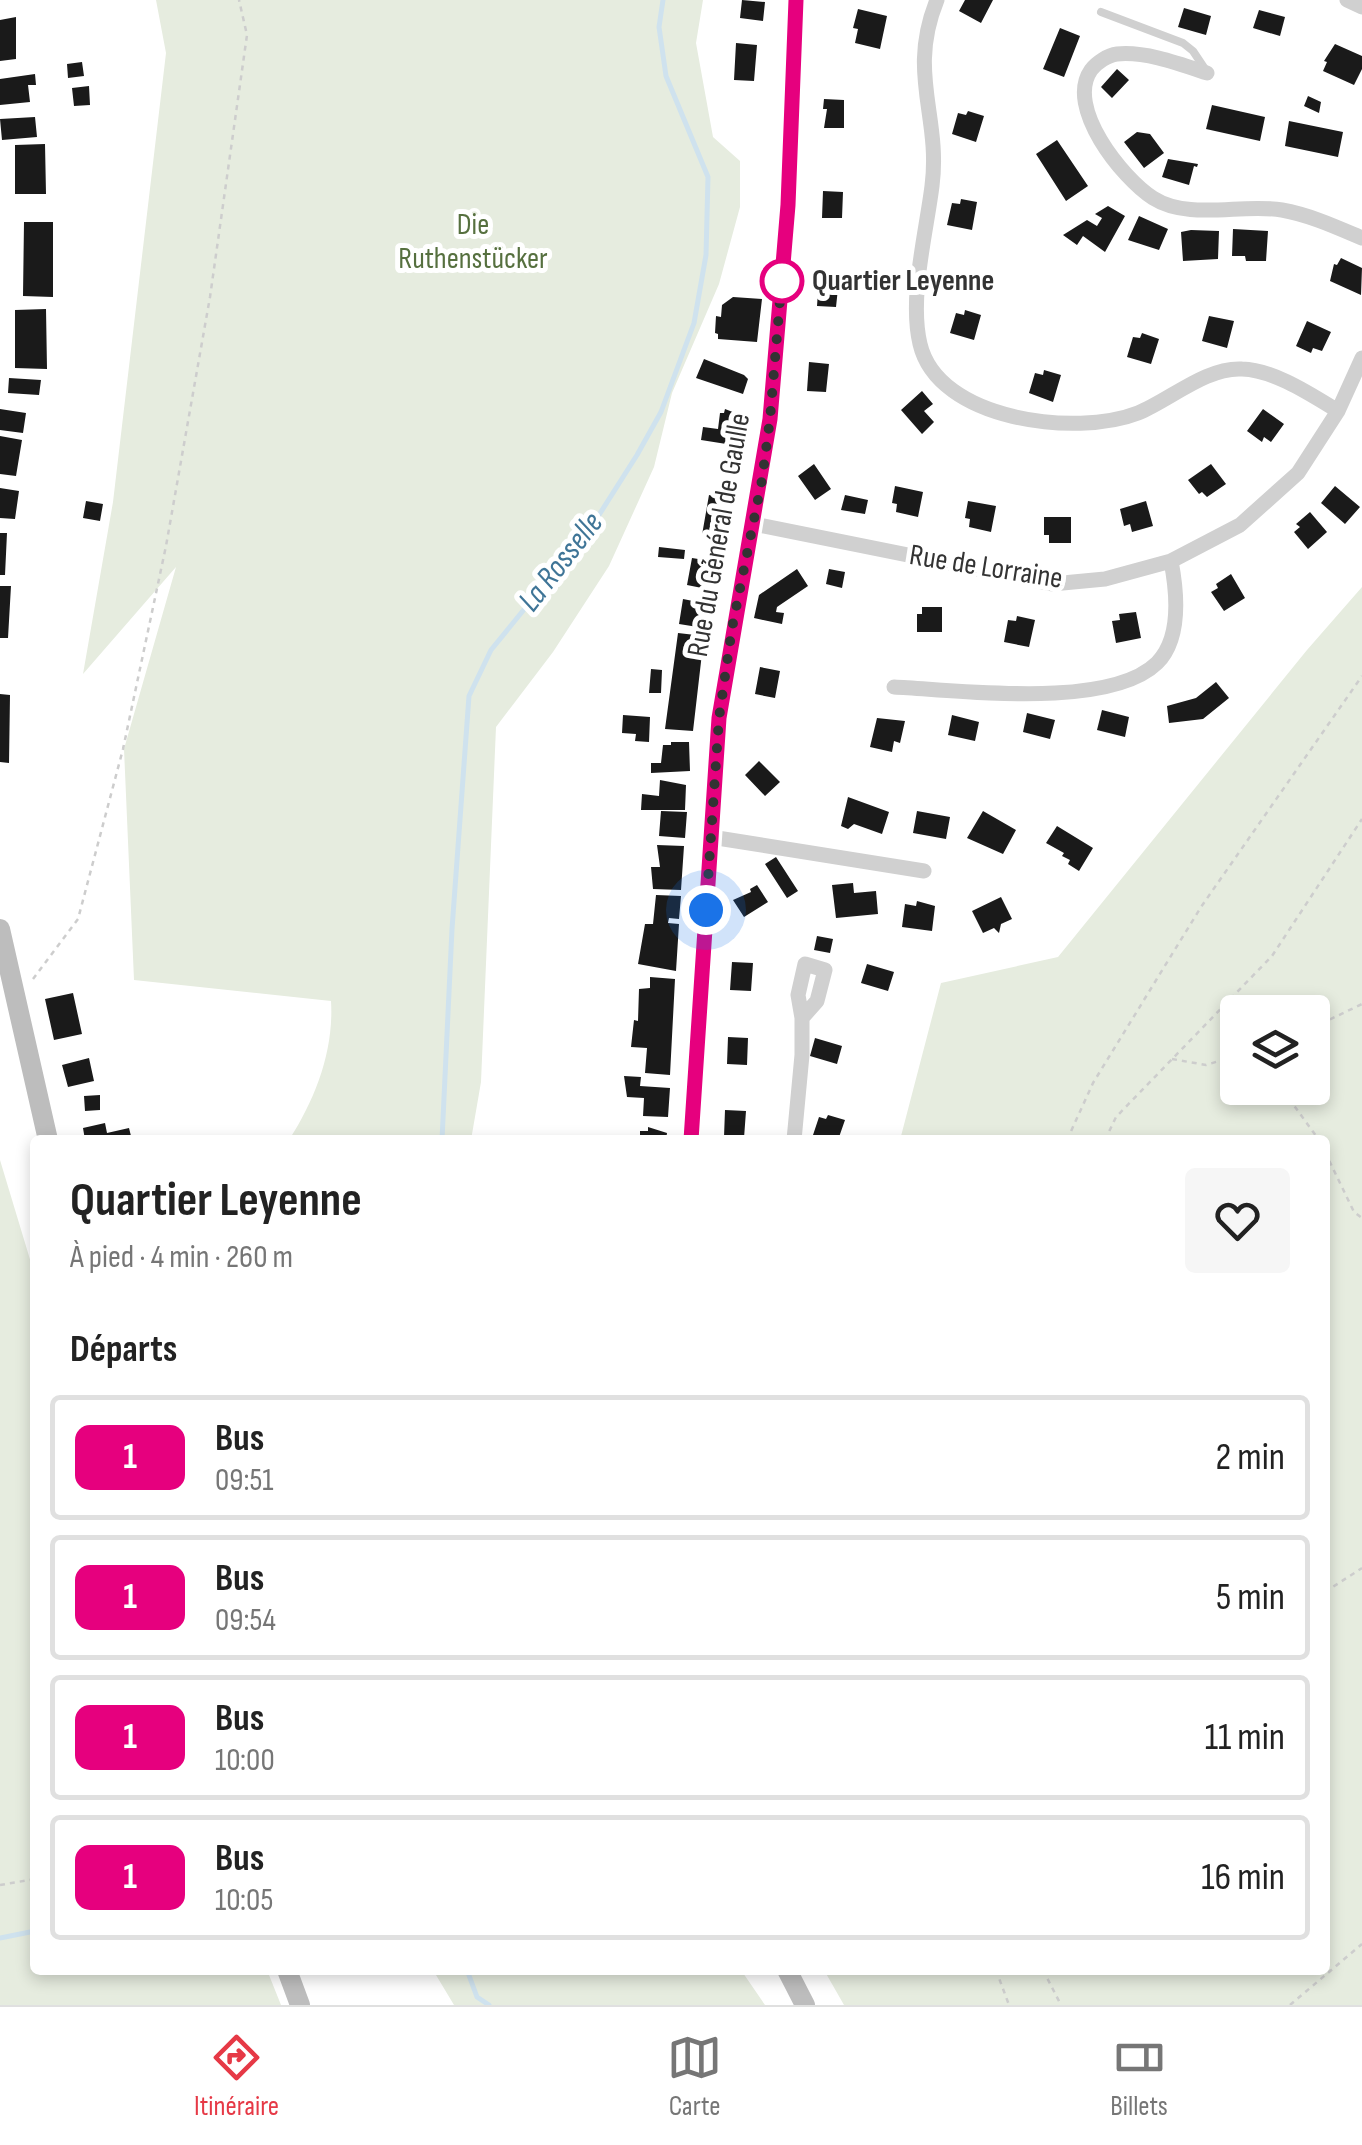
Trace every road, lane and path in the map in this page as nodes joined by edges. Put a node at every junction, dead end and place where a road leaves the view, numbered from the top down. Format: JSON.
{"nodes":[{"id":1,"x":239,"y":0,"type":"edge"},
{"id":2,"x":796,"y":0,"type":"edge"},
{"id":3,"x":937,"y":0,"type":"edge"},
{"id":4,"x":1348,"y":0,"type":"edge"},
{"id":5,"x":1362,"y":7,"type":"edge"},
{"id":6,"x":1101,"y":12,"type":"dead end"},
{"id":7,"x":1207,"y":73,"type":"joint"},
{"id":8,"x":1362,"y":238,"type":"edge"},
{"id":9,"x":1362,"y":358,"type":"edge"},
{"id":10,"x":1338,"y":411,"type":"junction"},
{"id":11,"x":754,"y":524,"type":"junction"},
{"id":12,"x":1170,"y":561,"type":"junction"},
{"id":13,"x":1362,"y":676,"type":"edge"},
{"id":14,"x":894,"y":687,"type":"dead end"},
{"id":15,"x":1362,"y":818,"type":"edge"},
{"id":16,"x":711,"y":837,"type":"junction"},
{"id":17,"x":924,"y":871,"type":"dead end"},
{"id":18,"x":0,"y":928,"type":"edge"},
{"id":19,"x":17,"y":1000,"type":"junction"},
{"id":20,"x":1362,"y":1004,"type":"edge"},
{"id":21,"x":802,"y":1018,"type":"dead end"},
{"id":22,"x":1330,"y":1019,"type":"edge"},
{"id":23,"x":1172,"y":1059,"type":"junction"},
{"id":24,"x":1220,"y":1061,"type":"edge"},
{"id":25,"x":1294,"y":1105,"type":"edge"},
{"id":26,"x":47,"y":1135,"type":"edge"},
{"id":27,"x":691,"y":1135,"type":"edge"},
{"id":28,"x":795,"y":1135,"type":"edge"},
{"id":29,"x":1069,"y":1135,"type":"edge"},
{"id":30,"x":1108,"y":1135,"type":"edge"},
{"id":31,"x":1315,"y":1135,"type":"edge"},
{"id":32,"x":1330,"y":1162,"type":"edge"},
{"id":33,"x":1362,"y":1218,"type":"edge"},
{"id":34,"x":1362,"y":1568,"type":"edge"},
{"id":35,"x":1330,"y":1589,"type":"edge"},
{"id":36,"x":30,"y":1880,"type":"edge"},
{"id":37,"x":0,"y":1885,"type":"edge"},
{"id":38,"x":1362,"y":1944,"type":"edge"},
{"id":39,"x":1330,"y":1971,"type":"edge"},
{"id":40,"x":289,"y":1975,"type":"edge"},
{"id":41,"x":790,"y":1975,"type":"edge"},
{"id":42,"x":998,"y":1975,"type":"edge"},
{"id":43,"x":1046,"y":1975,"type":"edge"},
{"id":44,"x":1325,"y":1975,"type":"edge"},
{"id":45,"x":300,"y":2005,"type":"edge"},
{"id":46,"x":806,"y":2005,"type":"edge"},
{"id":47,"x":1009,"y":2005,"type":"edge"},
{"id":48,"x":1061,"y":2005,"type":"edge"},
{"id":49,"x":1290,"y":2005,"type":"edge"}],
"edges":[{"from":1,"to":19,"type":"path"},
{"from":2,"to":11,"type":"main road","name":"Rue du Général de Gaulle"},
{"from":3,"to":10,"type":"street"},
{"from":4,"to":5,"type":"street"},
{"from":6,"to":7,"type":"lane"},
{"from":7,"to":8,"type":"street"},
{"from":9,"to":10,"type":"street","name":"Rue de Lorraine"},
{"from":10,"to":12,"type":"street","name":"Rue de Lorraine"},
{"from":11,"to":12,"type":"street","name":"Rue de Lorraine"},
{"from":11,"to":16,"type":"main road","name":"Rue du Général de Gaulle"},
{"from":12,"to":14,"type":"street"},
{"from":13,"to":29,"type":"path"},
{"from":15,"to":23,"type":"path"},
{"from":16,"to":17,"type":"street"},
{"from":16,"to":27,"type":"main road","name":"Rue du Général de Gaulle"},
{"from":18,"to":19,"type":"main road"},
{"from":19,"to":26,"type":"main road"},
{"from":20,"to":22,"type":"path"},
{"from":21,"to":28,"type":"street"},
{"from":23,"to":24,"type":"path"},
{"from":23,"to":30,"type":"path"},
{"from":25,"to":31,"type":"path"},
{"from":32,"to":33,"type":"path"},
{"from":34,"to":35,"type":"path"},
{"from":36,"to":37,"type":"path"},
{"from":38,"to":39,"type":"path"},
{"from":40,"to":45,"type":"main road"},
{"from":41,"to":46,"type":"main road"},
{"from":42,"to":47,"type":"path"},
{"from":43,"to":48,"type":"path"},
{"from":44,"to":49,"type":"path"}]}
